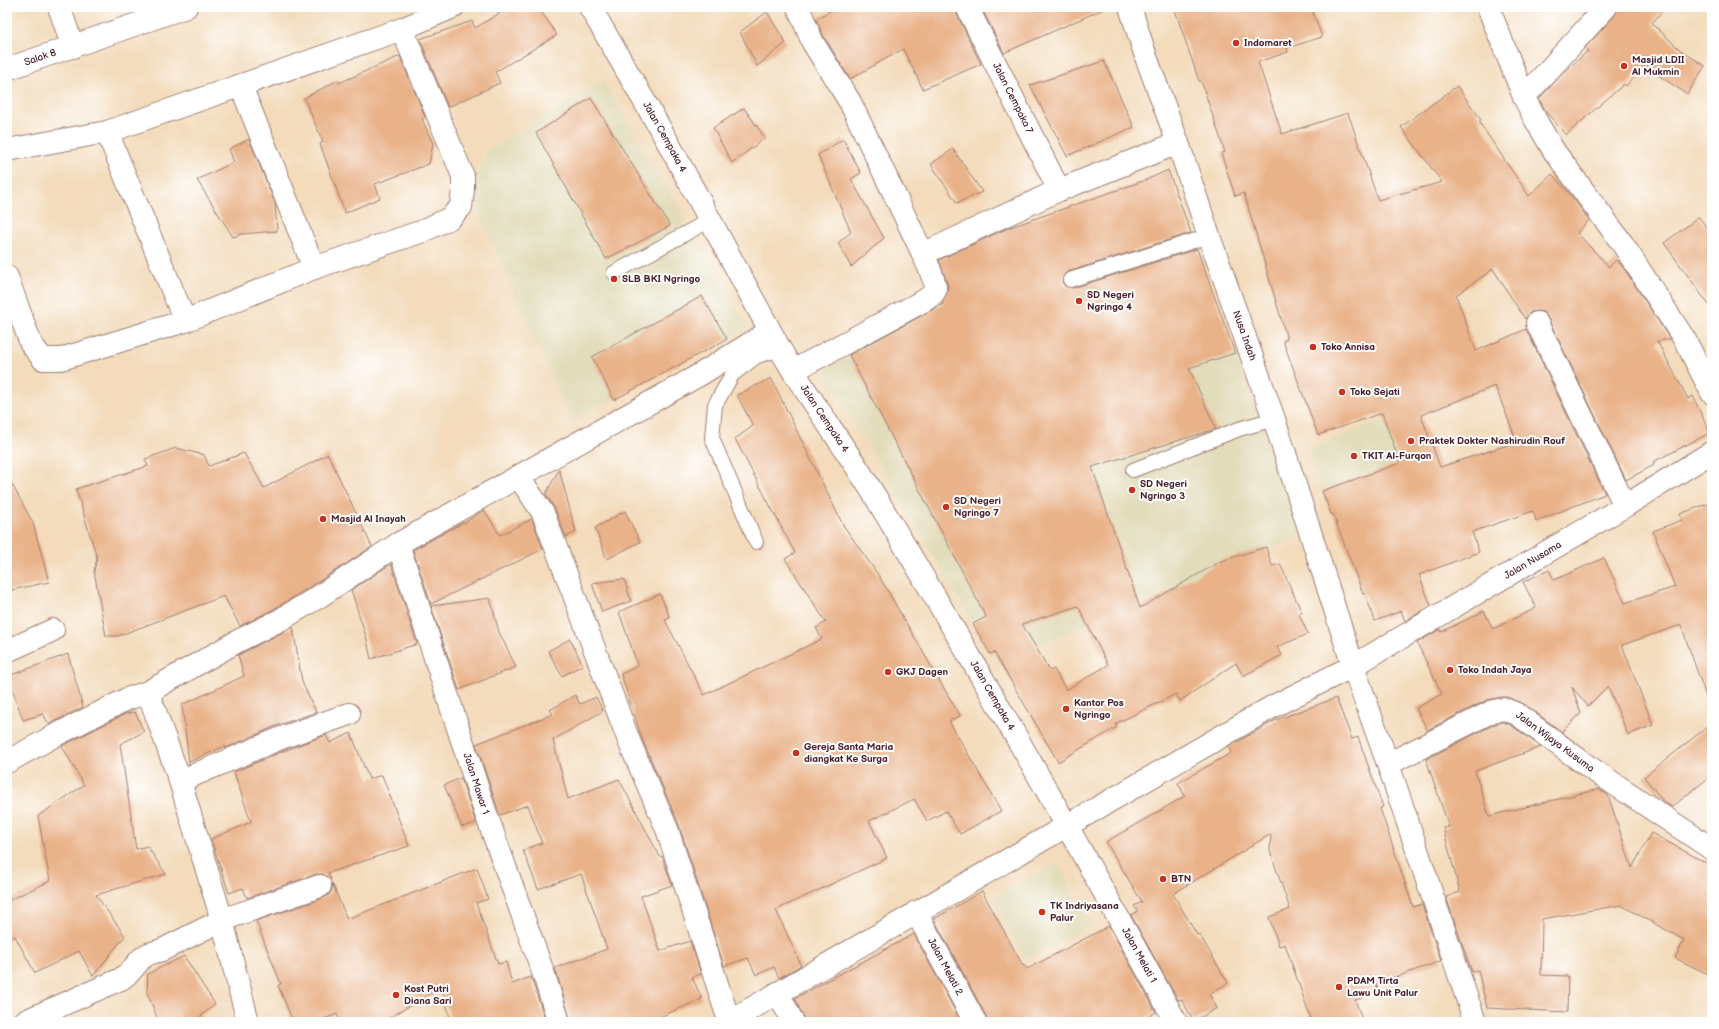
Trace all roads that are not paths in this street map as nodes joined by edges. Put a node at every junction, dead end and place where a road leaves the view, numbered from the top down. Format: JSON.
{"nodes":[{"id":1,"x":59,"y":7,"type":"edge"},
{"id":2,"x":186,"y":7,"type":"edge"},
{"id":3,"x":453,"y":7,"type":"edge"},
{"id":4,"x":590,"y":7,"type":"edge"},
{"id":5,"x":798,"y":7,"type":"edge"},
{"id":6,"x":967,"y":7,"type":"edge"},
{"id":7,"x":1130,"y":7,"type":"edge"},
{"id":8,"x":1488,"y":7,"type":"edge"},
{"id":9,"x":1606,"y":7,"type":"edge"},
{"id":10,"x":402,"y":29,"type":"junction"},
{"id":11,"x":73,"y":47,"type":"junction"},
{"id":12,"x":7,"y":69,"type":"edge"},
{"id":13,"x":241,"y":86,"type":"junction"},
{"id":14,"x":1524,"y":96,"type":"junction"},
{"id":15,"x":107,"y":132,"type":"junction"},
{"id":16,"x":1178,"y":143,"type":"junction"},
{"id":17,"x":7,"y":150,"type":"edge"},
{"id":18,"x":1059,"y":190,"type":"junction"},
{"id":19,"x":710,"y":220,"type":"junction"},
{"id":20,"x":1209,"y":236,"type":"junction"},
{"id":21,"x":923,"y":254,"type":"junction"},
{"id":22,"x":314,"y":268,"type":"junction"},
{"id":23,"x":614,"y":273,"type":"dead end"},
{"id":24,"x":7,"y":277,"type":"edge"},
{"id":25,"x":1070,"y":280,"type":"dead end"},
{"id":26,"x":185,"y":321,"type":"junction"},
{"id":27,"x":1537,"y":323,"type":"dead end"},
{"id":28,"x":775,"y":340,"type":"junction"},
{"id":29,"x":793,"y":371,"type":"junction"},
{"id":30,"x":1712,"y":393,"type":"edge"},
{"id":31,"x":1274,"y":419,"type":"junction"},
{"id":32,"x":1712,"y":452,"type":"edge"},
{"id":33,"x":1133,"y":470,"type":"dead end"},
{"id":34,"x":519,"y":477,"type":"junction"},
{"id":35,"x":1625,"y":506,"type":"junction"},
{"id":36,"x":756,"y":542,"type":"dead end"},
{"id":37,"x":398,"y":544,"type":"junction"},
{"id":38,"x":53,"y":630,"type":"dead end"},
{"id":39,"x":7,"y":651,"type":"edge"},
{"id":40,"x":1353,"y":666,"type":"junction"},
{"id":41,"x":148,"y":692,"type":"junction"},
{"id":42,"x":349,"y":714,"type":"dead end"},
{"id":43,"x":7,"y":762,"type":"edge"},
{"id":44,"x":1388,"y":764,"type":"junction"},
{"id":45,"x":180,"y":781,"type":"junction"},
{"id":46,"x":1068,"y":825,"type":"junction"},
{"id":47,"x":1712,"y":849,"type":"edge"},
{"id":48,"x":320,"y":886,"type":"dead end"},
{"id":49,"x":916,"y":912,"type":"junction"},
{"id":50,"x":222,"y":920,"type":"junction"},
{"id":51,"x":778,"y":993,"type":"junction"},
{"id":52,"x":23,"y":1022,"type":"edge"},
{"id":53,"x":248,"y":1022,"type":"edge"},
{"id":54,"x":559,"y":1022,"type":"edge"},
{"id":55,"x":728,"y":1022,"type":"edge"},
{"id":56,"x":793,"y":1022,"type":"edge"},
{"id":57,"x":975,"y":1022,"type":"edge"},
{"id":58,"x":1176,"y":1022,"type":"edge"},
{"id":59,"x":1475,"y":1022,"type":"edge"}],
"edges":[{"from":1,"to":11,"type":"street"},
{"from":2,"to":11,"type":"street","name":"Salak 8"},
{"from":3,"to":10,"type":"street"},
{"from":4,"to":19,"type":"street","name":"Jalan Cempaka 4"},
{"from":5,"to":21,"type":"street"},
{"from":6,"to":18,"type":"street","name":"Jalan Cempaka 7"},
{"from":7,"to":16,"type":"street","name":"Nusa Indah"},
{"from":8,"to":14,"type":"street"},
{"from":9,"to":14,"type":"street"},
{"from":10,"to":13,"type":"street"},
{"from":10,"to":22,"type":"street"},
{"from":11,"to":12,"type":"street","name":"Salak 8"},
{"from":13,"to":15,"type":"street"},
{"from":13,"to":22,"type":"street"},
{"from":14,"to":30,"type":"street"},
{"from":15,"to":17,"type":"street"},
{"from":15,"to":26,"type":"street"},
{"from":16,"to":18,"type":"street"},
{"from":16,"to":20,"type":"street","name":"Nusa Indah"},
{"from":18,"to":21,"type":"street"},
{"from":19,"to":23,"type":"lane"},
{"from":19,"to":28,"type":"street","name":"Jalan Cempaka 4"},
{"from":20,"to":25,"type":"lane"},
{"from":20,"to":31,"type":"street","name":"Nusa Indah"},
{"from":21,"to":29,"type":"street"},
{"from":22,"to":26,"type":"street"},
{"from":24,"to":26,"type":"street"},
{"from":27,"to":35,"type":"street"},
{"from":28,"to":29,"type":"street","name":"Jalan Cempaka 4"},
{"from":28,"to":34,"type":"street"},
{"from":28,"to":36,"type":"lane"},
{"from":29,"to":46,"type":"street","name":"Jalan Cempaka 4"},
{"from":31,"to":33,"type":"lane"},
{"from":31,"to":40,"type":"street","name":"Nusa Indah"},
{"from":32,"to":35,"type":"street","name":"Jalan Nusama"},
{"from":34,"to":37,"type":"street"},
{"from":34,"to":55,"type":"street"},
{"from":35,"to":40,"type":"street","name":"Jalan Nusama"},
{"from":37,"to":41,"type":"street"},
{"from":37,"to":54,"type":"street","name":"Jalan Mawar 1"},
{"from":38,"to":39,"type":"street"},
{"from":40,"to":44,"type":"street","name":"Nusa Indah"},
{"from":40,"to":46,"type":"street","name":"Jalan Nusama"},
{"from":41,"to":43,"type":"street"},
{"from":41,"to":45,"type":"street"},
{"from":42,"to":45,"type":"street"},
{"from":44,"to":47,"type":"street","name":"Jalan Wijaya Kusuma"},
{"from":44,"to":59,"type":"street","name":"Nusa Indah"},
{"from":45,"to":50,"type":"street"},
{"from":46,"to":49,"type":"street","name":"Jalan Nusama"},
{"from":46,"to":58,"type":"street","name":"Jalan Melati 1"},
{"from":48,"to":50,"type":"street"},
{"from":49,"to":51,"type":"street","name":"Jalan Nusama"},
{"from":49,"to":57,"type":"street","name":"Jalan Melati 2"},
{"from":50,"to":52,"type":"street"},
{"from":50,"to":53,"type":"street"},
{"from":51,"to":55,"type":"street","name":"Jalan Nusama"},
{"from":51,"to":56,"type":"street"}]}
